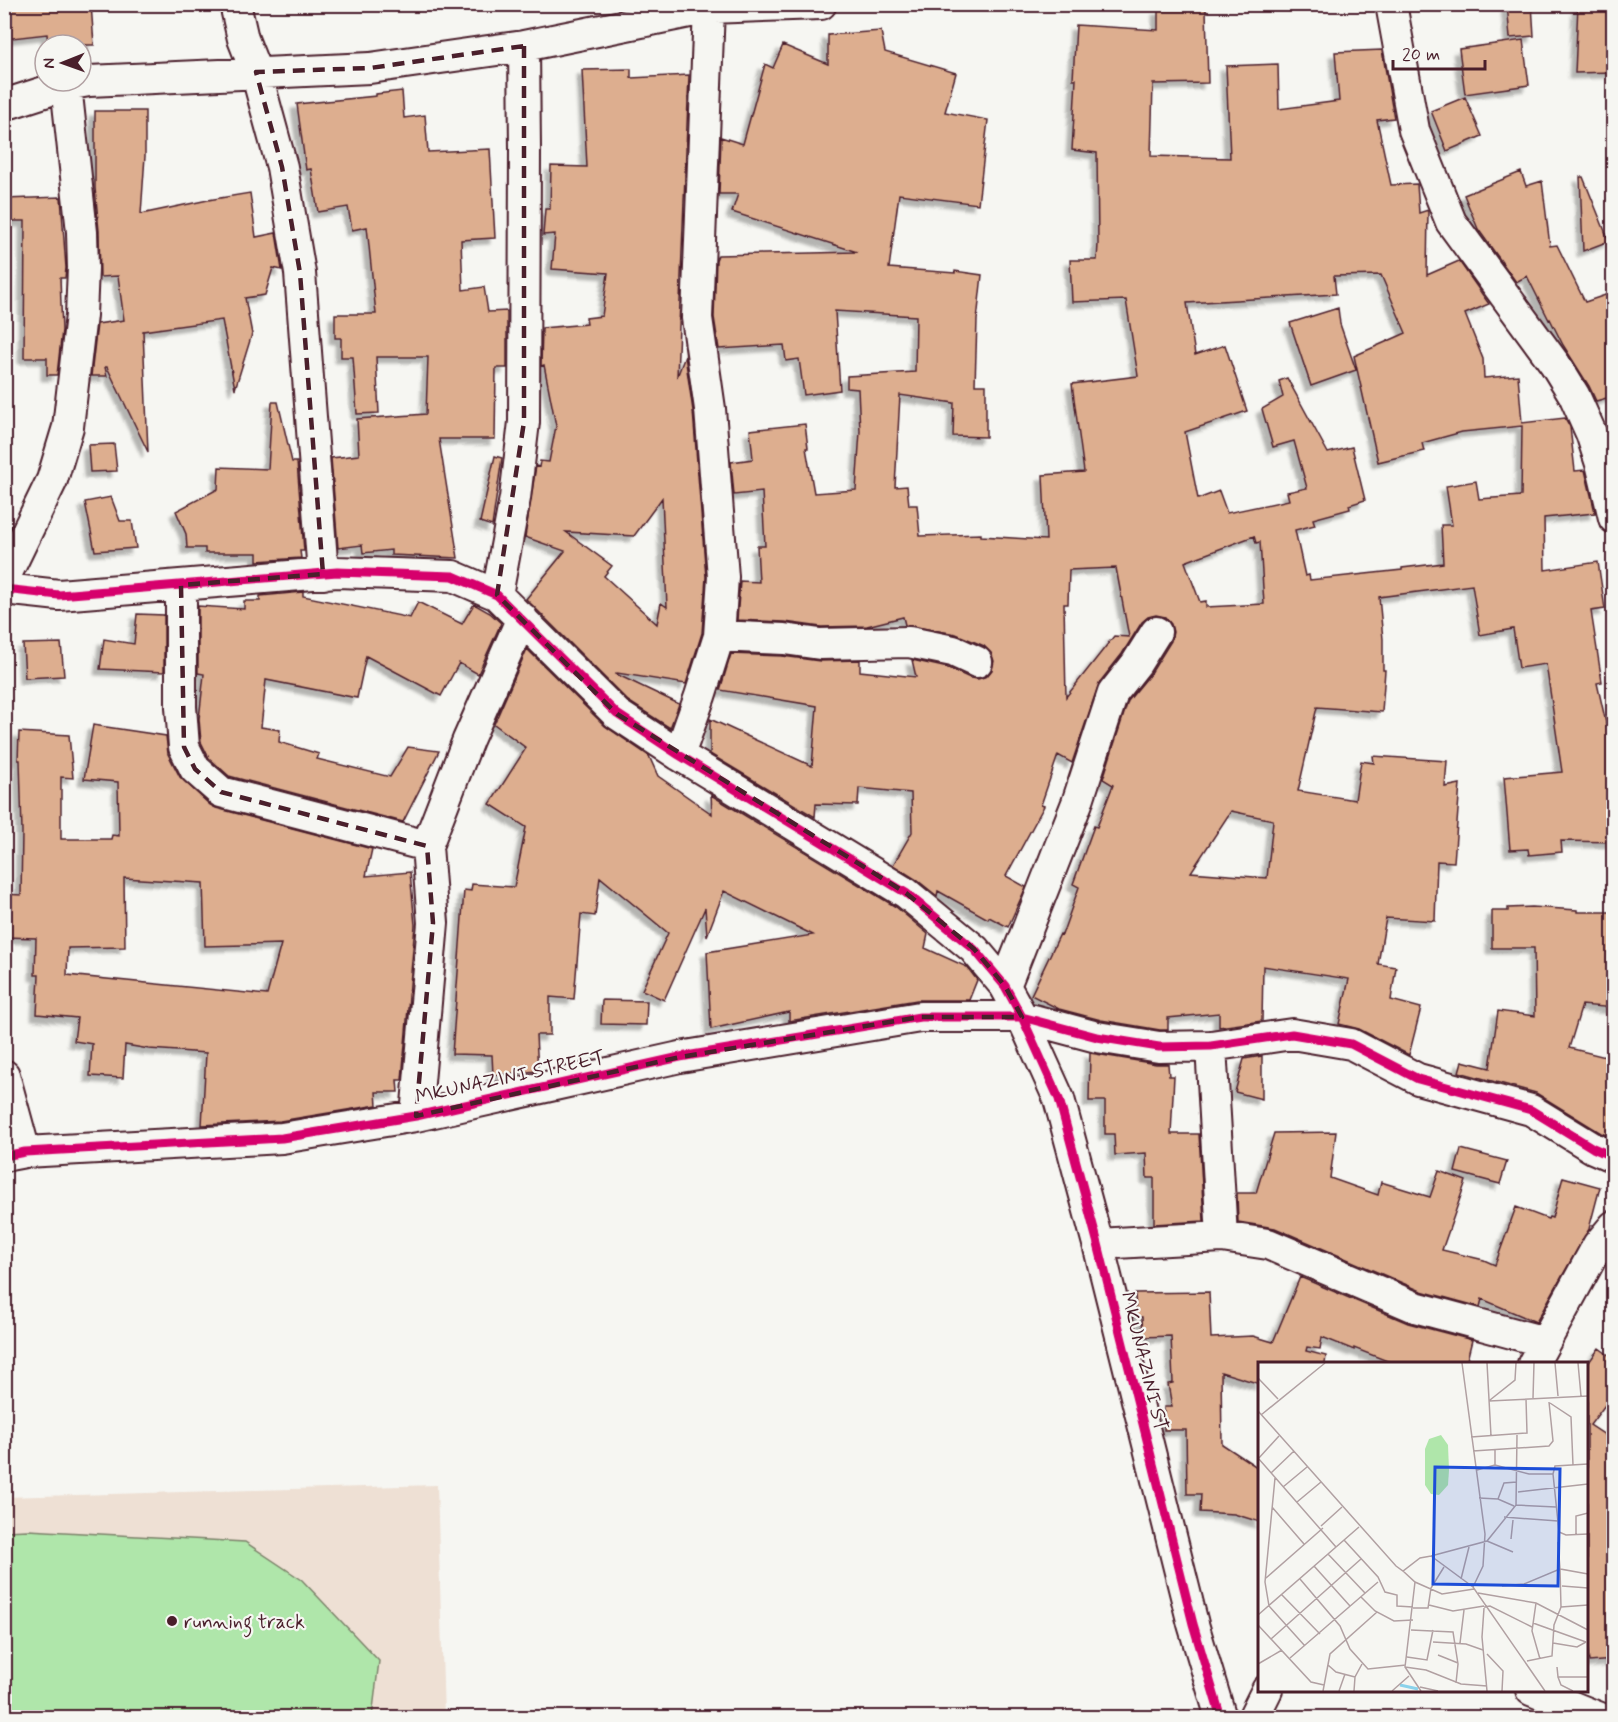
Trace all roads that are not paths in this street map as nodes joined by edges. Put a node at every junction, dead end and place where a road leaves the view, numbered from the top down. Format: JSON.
{"nodes":[{"id":1,"x":235,"y":4,"type":"edge"},
{"id":2,"x":821,"y":4,"type":"edge"},
{"id":3,"x":1391,"y":4,"type":"edge"},
{"id":4,"x":709,"y":8,"type":"junction"},
{"id":5,"x":524,"y":46,"type":"junction"},
{"id":6,"x":256,"y":72,"type":"junction"},
{"id":7,"x":93,"y":81,"type":"edge"},
{"id":8,"x":43,"y":93,"type":"edge"},
{"id":9,"x":67,"y":93,"type":"edge"},
{"id":10,"x":4,"y":102,"type":"edge"},
{"id":11,"x":1614,"y":518,"type":"edge"},
{"id":12,"x":323,"y":574,"type":"junction"},
{"id":13,"x":4,"y":579,"type":"edge"},
{"id":14,"x":181,"y":585,"type":"junction"},
{"id":15,"x":4,"y":589,"type":"edge"},
{"id":16,"x":497,"y":595,"type":"junction"},
{"id":17,"x":522,"y":618,"type":"junction"},
{"id":18,"x":1156,"y":632,"type":"dead end"},
{"id":19,"x":718,"y":636,"type":"junction"},
{"id":20,"x":977,"y":662,"type":"dead end"},
{"id":21,"x":679,"y":755,"type":"junction"},
{"id":22,"x":427,"y":846,"type":"junction"},
{"id":23,"x":1005,"y":986,"type":"junction"},
{"id":24,"x":1022,"y":1017,"type":"junction"},
{"id":25,"x":1210,"y":1046,"type":"junction"},
{"id":26,"x":4,"y":1075,"type":"edge"},
{"id":27,"x":416,"y":1116,"type":"junction"},
{"id":28,"x":15,"y":1154,"type":"edge"},
{"id":29,"x":1614,"y":1157,"type":"edge"},
{"id":30,"x":1614,"y":1226,"type":"edge"},
{"id":31,"x":1222,"y":1237,"type":"junction"},
{"id":32,"x":1098,"y":1244,"type":"junction"},
{"id":33,"x":1539,"y":1353,"type":"edge"},
{"id":34,"x":1266,"y":1692,"type":"edge"},
{"id":35,"x":1536,"y":1692,"type":"edge"},
{"id":36,"x":1221,"y":1718,"type":"edge"},
{"id":37,"x":1253,"y":1718,"type":"edge"},
{"id":38,"x":1600,"y":1718,"type":"edge"}],
"edges":[{"from":1,"to":6,"type":"street"},
{"from":2,"to":4,"type":"street"},
{"from":3,"to":11,"type":"street"},
{"from":4,"to":5,"type":"street"},
{"from":4,"to":19,"type":"street"},
{"from":5,"to":6,"type":"street"},
{"from":5,"to":16,"type":"street"},
{"from":6,"to":7,"type":"street"},
{"from":6,"to":12,"type":"street"},
{"from":8,"to":10,"type":"street"},
{"from":9,"to":13,"type":"street"},
{"from":12,"to":14,"type":"street","name":"MKUNAZINI ST"},
{"from":12,"to":16,"type":"street","name":"MKUNAZINI ST"},
{"from":14,"to":15,"type":"street","name":"MKUNAZINI ST"},
{"from":14,"to":22,"type":"street"},
{"from":16,"to":17,"type":"street","name":"MKUNAZINI ST"},
{"from":17,"to":21,"type":"street","name":"MKUNAZINI ST"},
{"from":17,"to":22,"type":"street"},
{"from":18,"to":23,"type":"street"},
{"from":19,"to":20,"type":"street"},
{"from":19,"to":21,"type":"street"},
{"from":21,"to":23,"type":"street","name":"MKUNAZINI ST"},
{"from":22,"to":27,"type":"street"},
{"from":23,"to":24,"type":"street","name":"MKUNAZINI ST"},
{"from":24,"to":25,"type":"street","name":"MKUNAZINI STREET"},
{"from":24,"to":27,"type":"street","name":"MKUNAZINI STREET"},
{"from":24,"to":32,"type":"street","name":"MKUNAZINI ST"},
{"from":25,"to":29,"type":"street","name":"MKUNAZINI STREET"},
{"from":25,"to":31,"type":"street"},
{"from":26,"to":28,"type":"street"},
{"from":27,"to":28,"type":"street","name":"MKUNAZINI STREET"},
{"from":30,"to":33,"type":"street"},
{"from":31,"to":32,"type":"street"},
{"from":31,"to":33,"type":"street"},
{"from":32,"to":36,"type":"street","name":"MKUNAZINI ST"},
{"from":34,"to":37,"type":"street"},
{"from":35,"to":38,"type":"street"}]}
